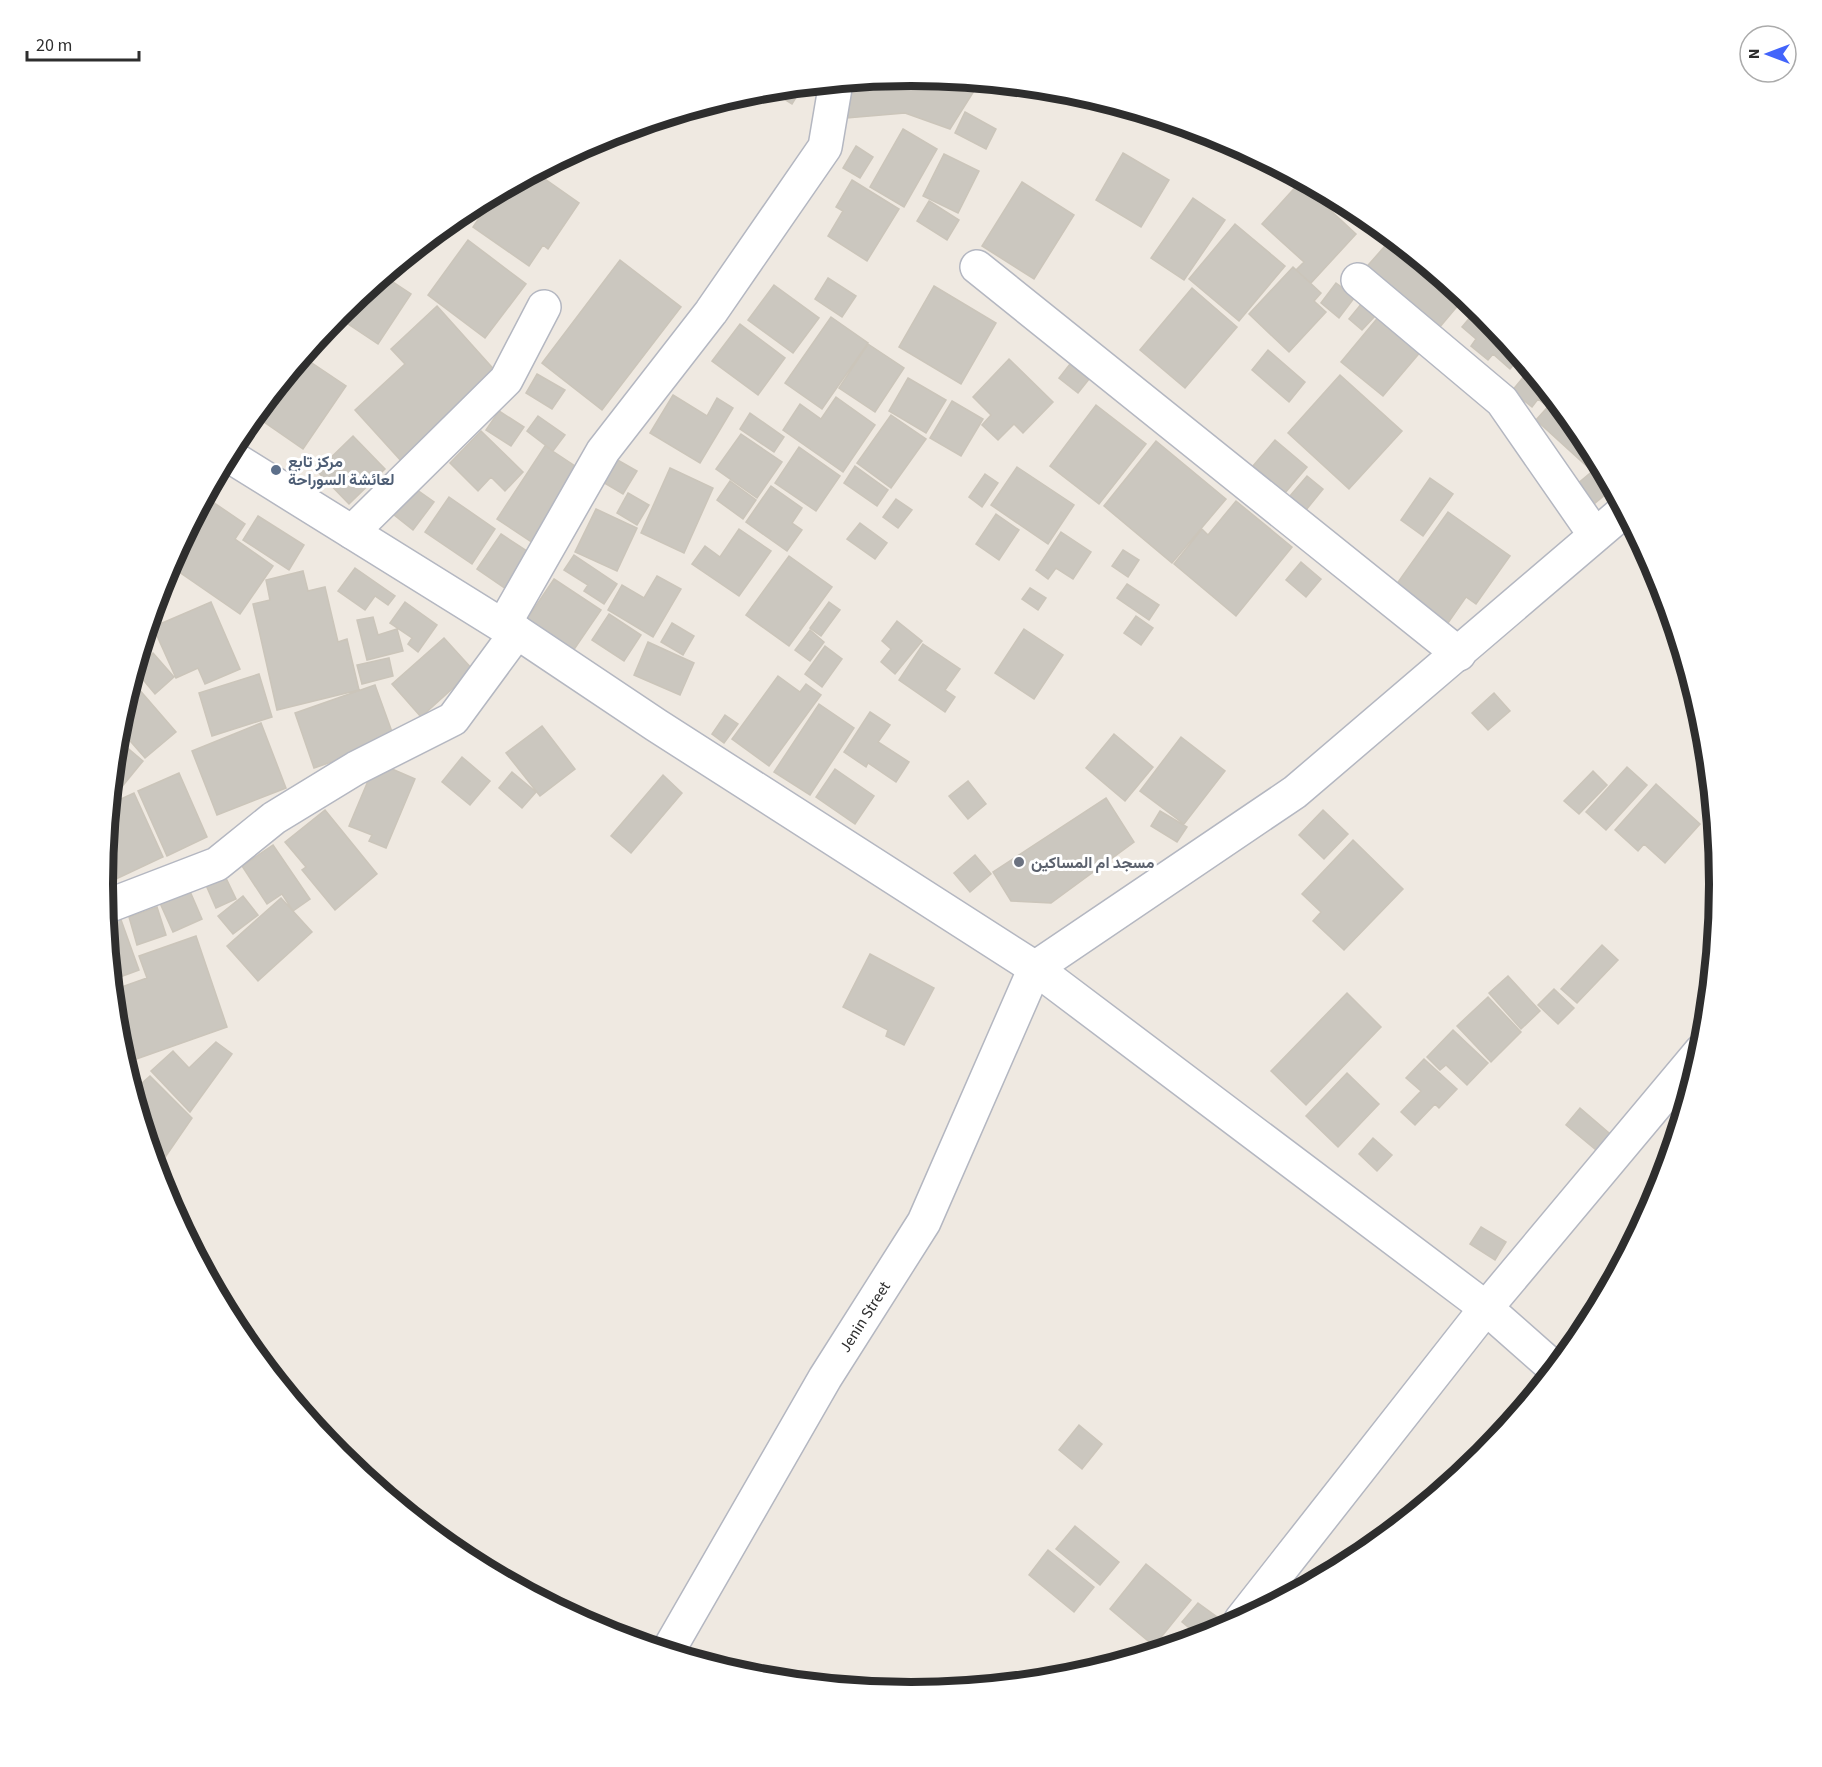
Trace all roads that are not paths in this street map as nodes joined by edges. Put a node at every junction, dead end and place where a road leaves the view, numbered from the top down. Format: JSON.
{"nodes":[{"id":1,"x":835,"y":89,"type":"edge"},
{"id":2,"x":977,"y":267,"type":"dead end"},
{"id":3,"x":1358,"y":280,"type":"dead end"},
{"id":4,"x":544,"y":307,"type":"dead end"},
{"id":5,"x":235,"y":459,"type":"edge"},
{"id":6,"x":1619,"y":515,"type":"edge"},
{"id":7,"x":352,"y":532,"type":"junction"},
{"id":8,"x":1595,"y":535,"type":"junction"},
{"id":9,"x":510,"y":629,"type":"junction"},
{"id":10,"x":1459,"y":654,"type":"junction"},
{"id":11,"x":114,"y":904,"type":"edge"},
{"id":12,"x":1035,"y":968,"type":"junction"},
{"id":13,"x":1687,"y":1067,"type":"edge"},
{"id":14,"x":1486,"y":1308,"type":"junction"},
{"id":15,"x":1548,"y":1363,"type":"edge"},
{"id":16,"x":1254,"y":1604,"type":"edge"},
{"id":17,"x":672,"y":1644,"type":"edge"}],
"edges":[{"from":1,"to":9,"type":"street"},
{"from":2,"to":10,"type":"street"},
{"from":3,"to":8,"type":"street"},
{"from":4,"to":7,"type":"street"},
{"from":5,"to":7,"type":"street"},
{"from":6,"to":8,"type":"street"},
{"from":7,"to":9,"type":"street"},
{"from":8,"to":10,"type":"street"},
{"from":9,"to":11,"type":"street"},
{"from":9,"to":12,"type":"street"},
{"from":10,"to":12,"type":"street"},
{"from":12,"to":14,"type":"street"},
{"from":12,"to":17,"type":"street","name":"Jenin Street"},
{"from":13,"to":14,"type":"street"},
{"from":14,"to":15,"type":"street"},
{"from":14,"to":16,"type":"street"}]}
